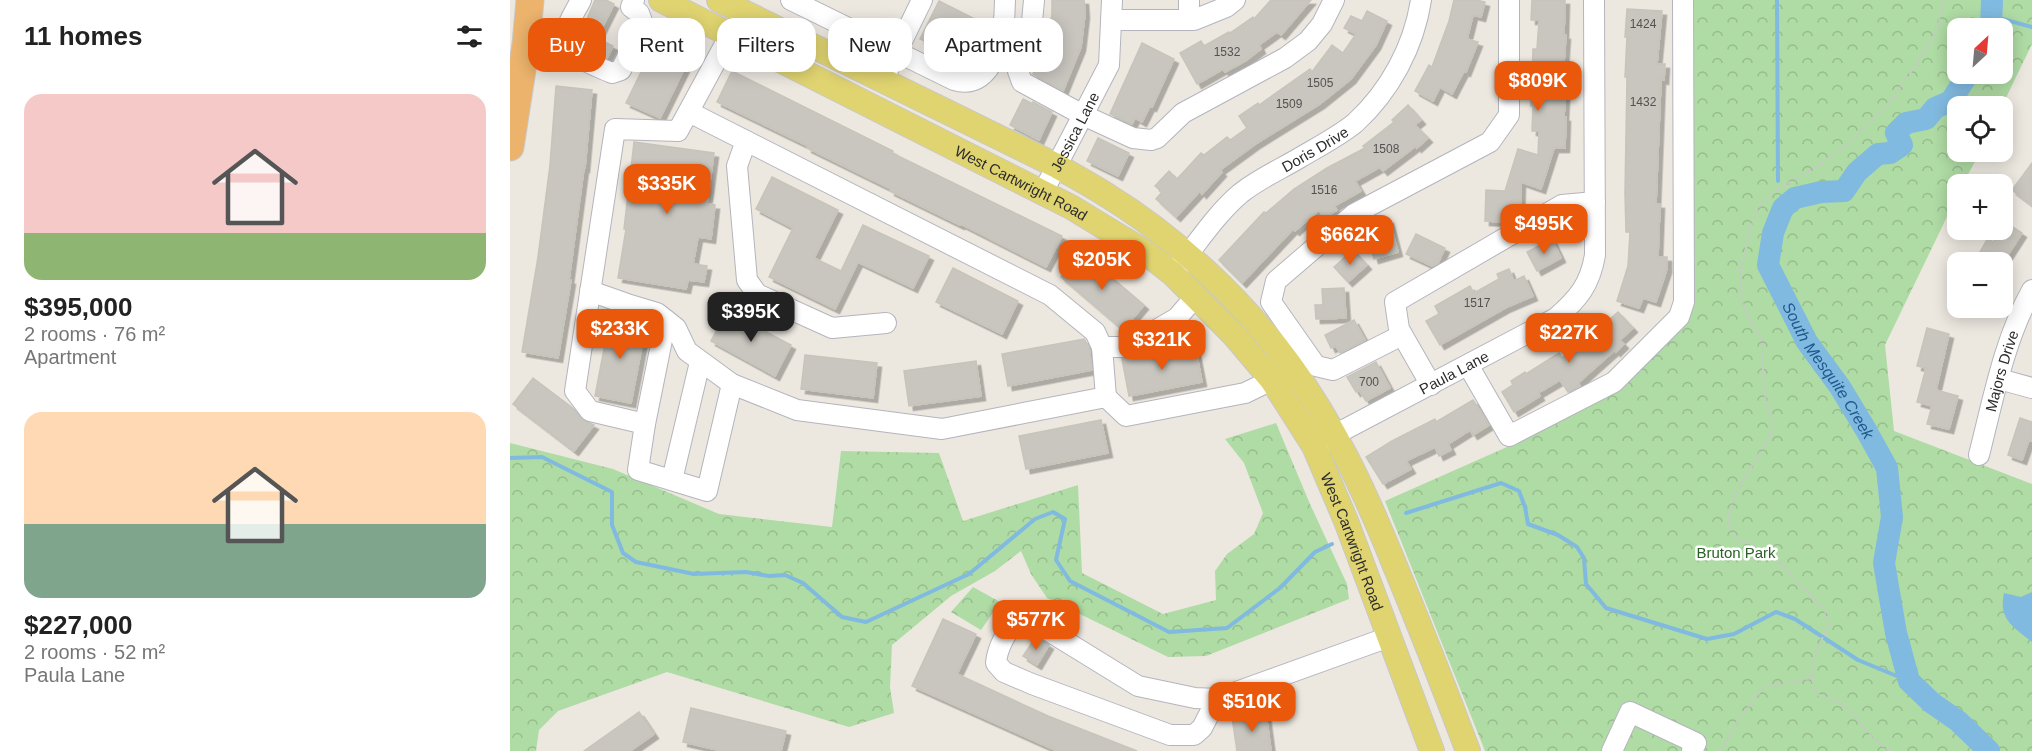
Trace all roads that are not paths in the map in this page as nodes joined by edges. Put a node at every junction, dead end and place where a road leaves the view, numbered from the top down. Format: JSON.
{"nodes":[{"id":1,"x":530,"y":0,"type":"edge"},
{"id":2,"x":581,"y":0,"type":"edge"},
{"id":3,"x":661,"y":0,"type":"edge"},
{"id":4,"x":719,"y":0,"type":"edge"},
{"id":5,"x":791,"y":0,"type":"edge"},
{"id":6,"x":922,"y":0,"type":"edge"},
{"id":7,"x":1034,"y":0,"type":"edge"},
{"id":8,"x":1112,"y":0,"type":"edge"},
{"id":9,"x":1189,"y":0,"type":"edge"},
{"id":10,"x":1235,"y":0,"type":"edge"},
{"id":11,"x":1334,"y":0,"type":"edge"},
{"id":12,"x":1421,"y":0,"type":"edge"},
{"id":13,"x":1509,"y":0,"type":"edge"},
{"id":14,"x":1594,"y":0,"type":"edge"},
{"id":15,"x":1683,"y":0,"type":"edge"},
{"id":16,"x":1001,"y":1,"type":"edge"},
{"id":17,"x":627,"y":2,"type":"edge"},
{"id":18,"x":744,"y":5,"type":"edge"},
{"id":19,"x":828,"y":18,"type":"edge"},
{"id":20,"x":1112,"y":20,"type":"junction"},
{"id":21,"x":1189,"y":20,"type":"junction"},
{"id":22,"x":912,"y":21,"type":"edge"},
{"id":23,"x":717,"y":28,"type":"edge"},
{"id":24,"x":717,"y":59,"type":"edge"},
{"id":25,"x":912,"y":59,"type":"edge"},
{"id":26,"x":804,"y":72,"type":"edge"},
{"id":27,"x":887,"y":72,"type":"edge"},
{"id":28,"x":883,"y":80,"type":"junction"},
{"id":29,"x":689,"y":112,"type":"junction"},
{"id":30,"x":1083,"y":115,"type":"junction"},
{"id":31,"x":746,"y":141,"type":"junction"},
{"id":32,"x":510,"y":147,"type":"edge"},
{"id":33,"x":1057,"y":166,"type":"junction"},
{"id":34,"x":1043,"y":192,"type":"junction"},
{"id":35,"x":1595,"y":202,"type":"junction"},
{"id":36,"x":1188,"y":255,"type":"junction"},
{"id":37,"x":1173,"y":274,"type":"junction"},
{"id":38,"x":2032,"y":290,"type":"edge"},
{"id":39,"x":590,"y":291,"type":"junction"},
{"id":40,"x":1195,"y":297,"type":"junction"},
{"id":41,"x":666,"y":320,"type":"junction"},
{"id":42,"x":885,"y":323,"type":"dead end"},
{"id":43,"x":1402,"y":335,"type":"junction"},
{"id":44,"x":1102,"y":347,"type":"junction"},
{"id":45,"x":700,"y":362,"type":"junction"},
{"id":46,"x":1468,"y":365,"type":"junction"},
{"id":47,"x":1999,"y":379,"type":"junction"},
{"id":48,"x":1272,"y":380,"type":"junction"},
{"id":49,"x":732,"y":384,"type":"junction"},
{"id":50,"x":1431,"y":385,"type":"junction"},
{"id":51,"x":2032,"y":388,"type":"edge"},
{"id":52,"x":1106,"y":397,"type":"junction"},
{"id":53,"x":645,"y":423,"type":"junction"},
{"id":54,"x":1335,"y":434,"type":"junction"},
{"id":55,"x":1314,"y":446,"type":"junction"},
{"id":56,"x":1979,"y":455,"type":"dead end"},
{"id":57,"x":672,"y":480,"type":"junction"},
{"id":58,"x":1421,"y":626,"type":"junction"},
{"id":59,"x":1389,"y":637,"type":"junction"},
{"id":60,"x":1217,"y":699,"type":"junction"},
{"id":61,"x":1432,"y":751,"type":"edge"},
{"id":62,"x":1468,"y":751,"type":"edge"},
{"id":63,"x":1612,"y":751,"type":"edge"},
{"id":64,"x":1692,"y":751,"type":"edge"}],
"edges":[{"from":1,"to":32,"type":"highway"},
{"from":2,"to":17,"type":"street"},
{"from":3,"to":23,"type":"main road","name":"West Cartwright Road"},
{"from":4,"to":18,"type":"main road","name":"West Cartwright Road"},
{"from":5,"to":19,"type":"street"},
{"from":6,"to":22,"type":"street"},
{"from":7,"to":30,"type":"street"},
{"from":8,"to":20,"type":"street","name":"Jessica Lane"},
{"from":9,"to":21,"type":"street"},
{"from":10,"to":21,"type":"street"},
{"from":11,"to":30,"type":"street"},
{"from":12,"to":36,"type":"street","name":"Doris Drive"},
{"from":13,"to":43,"type":"street"},
{"from":14,"to":35,"type":"street","name":"Paula Lane"},
{"from":15,"to":46,"type":"street"},
{"from":16,"to":25,"type":"street"},
{"from":18,"to":28,"type":"main road","name":"West Cartwright Road"},
{"from":20,"to":21,"type":"street"},
{"from":20,"to":30,"type":"street","name":"Jessica Lane"},
{"from":24,"to":29,"type":"street"},
{"from":26,"to":34,"type":"main road","name":"West Cartwright Road"},
{"from":27,"to":28,"type":"street"},
{"from":28,"to":33,"type":"main road","name":"West Cartwright Road"},
{"from":29,"to":31,"type":"street"},
{"from":29,"to":39,"type":"street"},
{"from":30,"to":33,"type":"street","name":"Jessica Lane"},
{"from":31,"to":42,"type":"street"},
{"from":31,"to":44,"type":"street"},
{"from":33,"to":34,"type":"street","name":"Jessica Lane"},
{"from":33,"to":36,"type":"main road","name":"West Cartwright Road"},
{"from":34,"to":37,"type":"main road","name":"West Cartwright Road"},
{"from":35,"to":43,"type":"street"},
{"from":35,"to":46,"type":"street","name":"Paula Lane"},
{"from":36,"to":37,"type":"street","name":"Doris Drive"},
{"from":36,"to":54,"type":"main road","name":"West Cartwright Road"},
{"from":37,"to":40,"type":"main road","name":"West Cartwright Road"},
{"from":38,"to":47,"type":"street","name":"Majors Drive"},
{"from":39,"to":41,"type":"street"},
{"from":39,"to":53,"type":"street"},
{"from":40,"to":44,"type":"street"},
{"from":40,"to":48,"type":"main road","name":"West Cartwright Road"},
{"from":41,"to":45,"type":"street"},
{"from":41,"to":53,"type":"street"},
{"from":43,"to":50,"type":"street"},
{"from":44,"to":52,"type":"street"},
{"from":45,"to":49,"type":"street"},
{"from":45,"to":57,"type":"street"},
{"from":46,"to":50,"type":"street","name":"Paula Lane"},
{"from":47,"to":51,"type":"street"},
{"from":47,"to":56,"type":"street","name":"Majors Drive"},
{"from":48,"to":52,"type":"street"},
{"from":48,"to":55,"type":"main road","name":"West Cartwright Road"},
{"from":49,"to":52,"type":"street"},
{"from":49,"to":57,"type":"street"},
{"from":50,"to":54,"type":"street","name":"Paula Lane"},
{"from":53,"to":57,"type":"street"},
{"from":54,"to":55,"type":"street","name":"Paula Lane"},
{"from":54,"to":58,"type":"main road","name":"West Cartwright Road"},
{"from":55,"to":59,"type":"main road","name":"West Cartwright Road"},
{"from":58,"to":59,"type":"main road"},
{"from":58,"to":62,"type":"main road","name":"West Cartwright Road"},
{"from":59,"to":60,"type":"street"},
{"from":59,"to":61,"type":"main road","name":"West Cartwright Road"},
{"from":60,"to":60,"type":"street"},
{"from":63,"to":64,"type":"street"}]}
